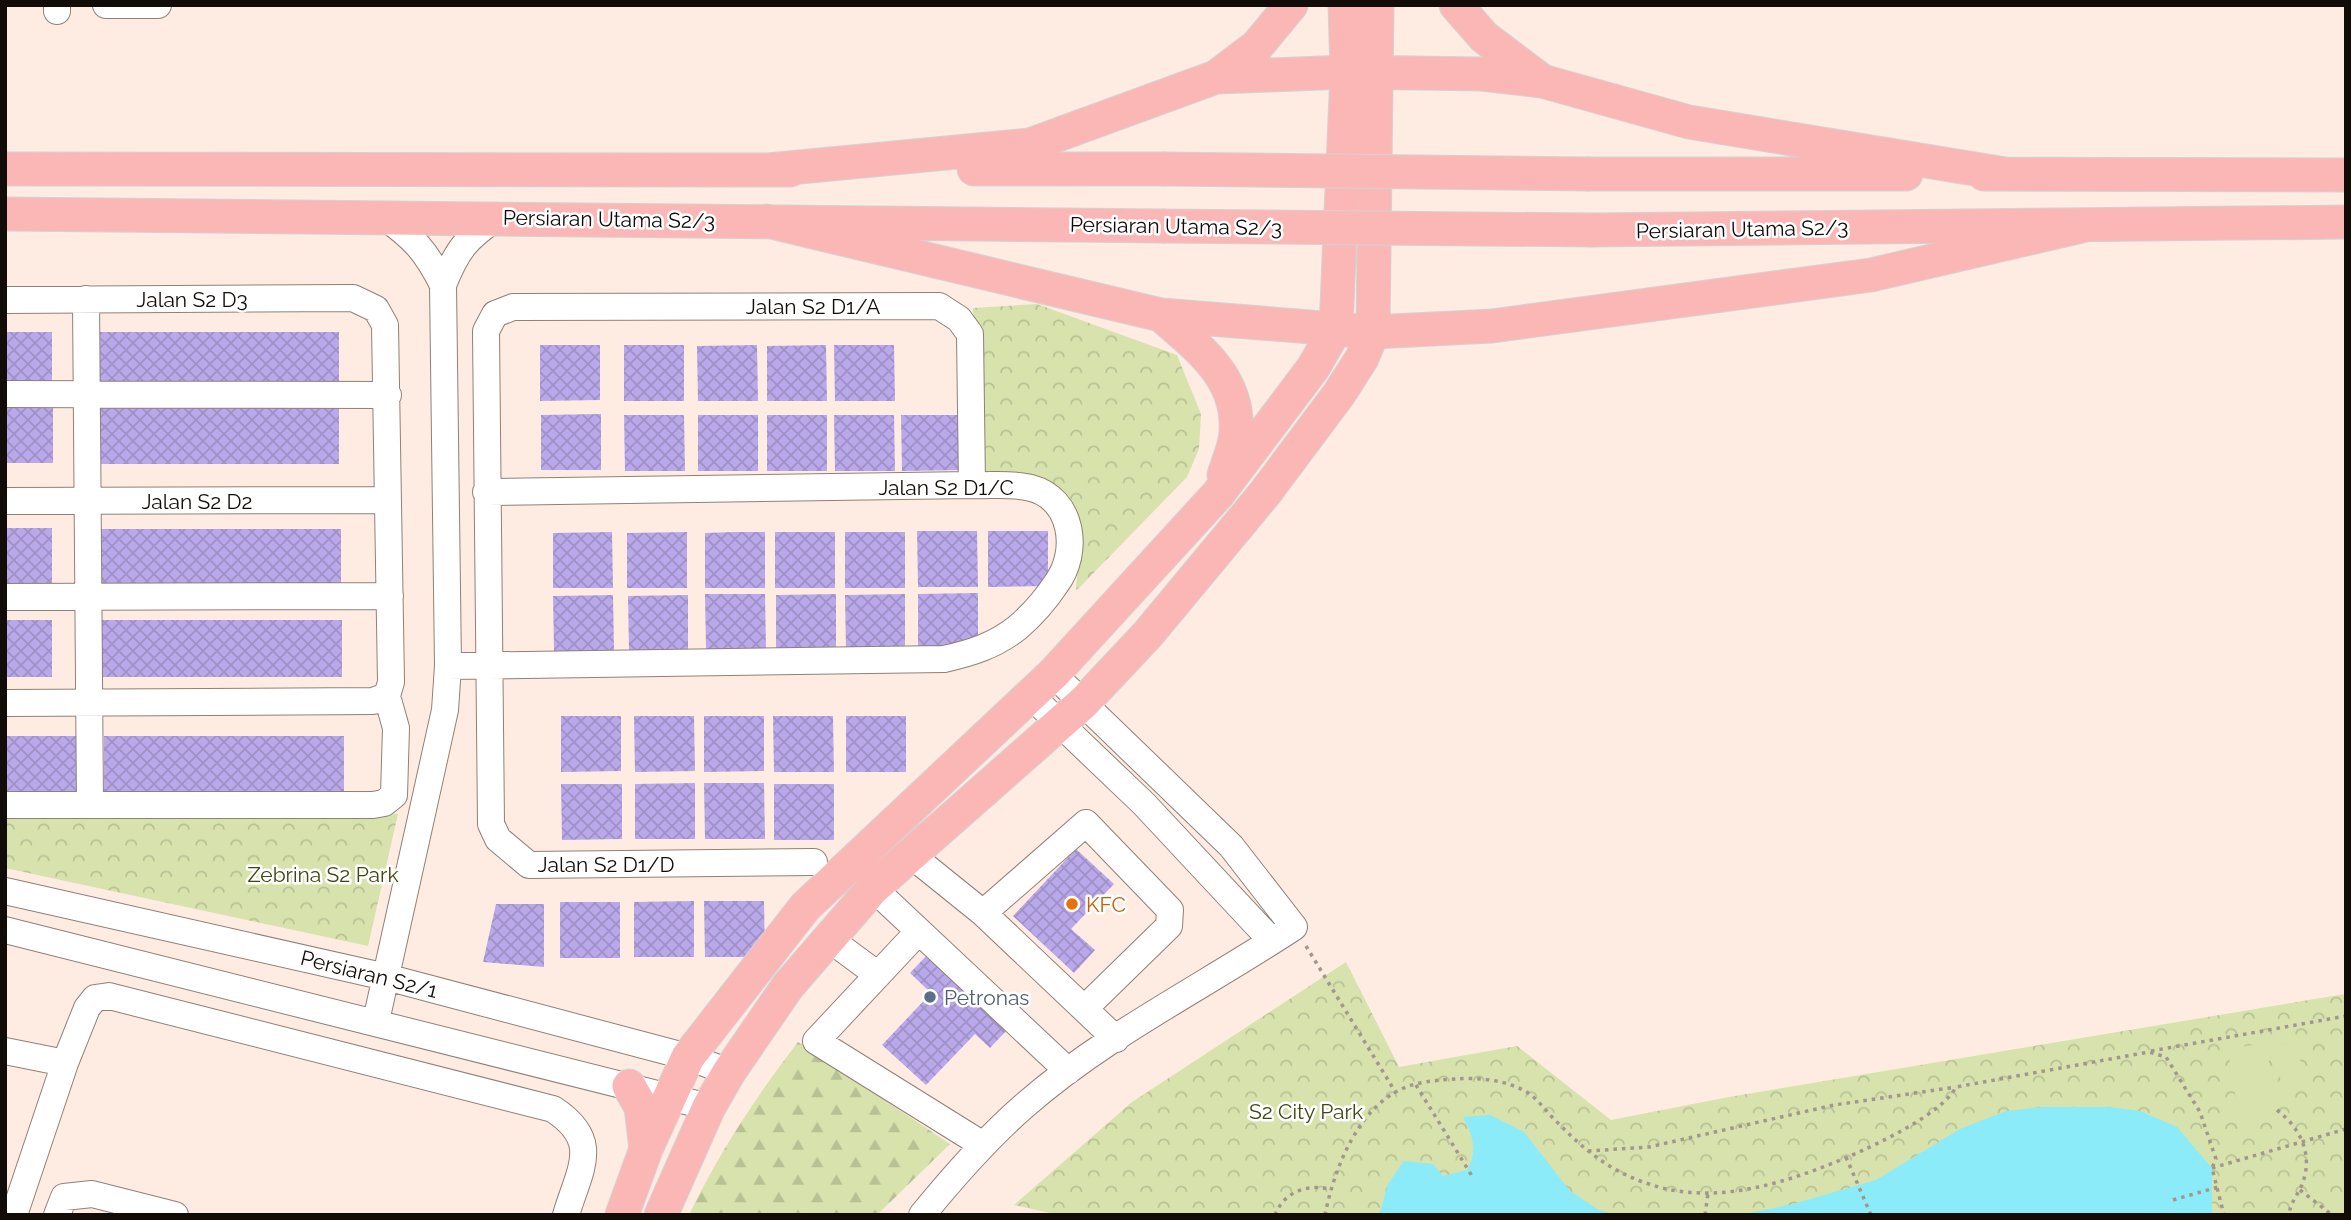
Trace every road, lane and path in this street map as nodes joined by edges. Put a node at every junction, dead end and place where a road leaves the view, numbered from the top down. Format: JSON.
{"nodes":[{"id":1,"x":106,"y":5,"type":"edge"},
{"id":2,"x":158,"y":5,"type":"edge"},
{"id":3,"x":1292,"y":5,"type":"edge"},
{"id":4,"x":1345,"y":5,"type":"edge"},
{"id":5,"x":1377,"y":5,"type":"edge"},
{"id":6,"x":1456,"y":5,"type":"edge"},
{"id":7,"x":1361,"y":72,"type":"junction"},
{"id":8,"x":1216,"y":77,"type":"junction"},
{"id":9,"x":1542,"y":81,"type":"junction"},
{"id":10,"x":5,"y":169,"type":"edge"},
{"id":11,"x":768,"y":170,"type":"junction"},
{"id":12,"x":2005,"y":174,"type":"junction"},
{"id":13,"x":2346,"y":175,"type":"edge"},
{"id":14,"x":5,"y":214,"type":"edge"},
{"id":15,"x":383,"y":216,"type":"junction"},
{"id":16,"x":498,"y":217,"type":"junction"},
{"id":17,"x":767,"y":221,"type":"junction"},
{"id":18,"x":2346,"y":222,"type":"edge"},
{"id":19,"x":2086,"y":225,"type":"junction"},
{"id":20,"x":443,"y":285,"type":"junction"},
{"id":21,"x":86,"y":299,"type":"junction"},
{"id":22,"x":5,"y":300,"type":"edge"},
{"id":23,"x":495,"y":314,"type":"joint"},
{"id":24,"x":1161,"y":315,"type":"junction"},
{"id":25,"x":1336,"y":328,"type":"junction"},
{"id":26,"x":1373,"y":332,"type":"junction"},
{"id":27,"x":5,"y":394,"type":"edge"},
{"id":28,"x":87,"y":394,"type":"junction"},
{"id":29,"x":388,"y":395,"type":"junction"},
{"id":30,"x":972,"y":485,"type":"junction"},
{"id":31,"x":486,"y":492,"type":"junction"},
{"id":32,"x":1218,"y":494,"type":"junction"},
{"id":33,"x":388,"y":500,"type":"junction"},
{"id":34,"x":88,"y":501,"type":"junction"},
{"id":35,"x":5,"y":502,"type":"edge"},
{"id":36,"x":390,"y":596,"type":"junction"},
{"id":37,"x":5,"y":597,"type":"edge"},
{"id":38,"x":89,"y":597,"type":"junction"},
{"id":39,"x":448,"y":666,"type":"junction"},
{"id":40,"x":489,"y":666,"type":"junction"},
{"id":41,"x":1042,"y":685,"type":"junction"},
{"id":42,"x":387,"y":696,"type":"junction"},
{"id":43,"x":1084,"y":702,"type":"junction"},
{"id":44,"x":5,"y":703,"type":"edge"},
{"id":45,"x":90,"y":703,"type":"junction"},
{"id":46,"x":1059,"y":723,"type":"junction"},
{"id":47,"x":5,"y":805,"type":"edge"},
{"id":48,"x":90,"y":805,"type":"junction"},
{"id":49,"x":911,"y":855,"type":"junction"},
{"id":50,"x":814,"y":862,"type":"dead end"},
{"id":51,"x":873,"y":888,"type":"junction"},
{"id":52,"x":5,"y":891,"type":"edge"},
{"id":53,"x":983,"y":914,"type":"junction"},
{"id":54,"x":5,"y":930,"type":"edge"},
{"id":55,"x":919,"y":932,"type":"junction"},
{"id":56,"x":1283,"y":934,"type":"junction"},
{"id":57,"x":828,"y":938,"type":"junction"},
{"id":58,"x":878,"y":975,"type":"junction"},
{"id":59,"x":386,"y":977,"type":"junction"},
{"id":60,"x":1086,"y":1007,"type":"junction"},
{"id":61,"x":2346,"y":1016,"type":"edge"},
{"id":62,"x":376,"y":1021,"type":"junction"},
{"id":63,"x":1116,"y":1039,"type":"junction"},
{"id":64,"x":5,"y":1051,"type":"edge"},
{"id":65,"x":2149,"y":1052,"type":"junction"},
{"id":66,"x":688,"y":1057,"type":"junction"},
{"id":67,"x":65,"y":1063,"type":"junction"},
{"id":68,"x":1068,"y":1071,"type":"junction"},
{"id":69,"x":729,"y":1072,"type":"junction"},
{"id":70,"x":1416,"y":1085,"type":"junction"},
{"id":71,"x":629,"y":1086,"type":"junction"},
{"id":72,"x":1956,"y":1087,"type":"junction"},
{"id":73,"x":1396,"y":1093,"type":"junction"},
{"id":74,"x":670,"y":1096,"type":"junction"},
{"id":75,"x":709,"y":1107,"type":"junction"},
{"id":76,"x":2277,"y":1110,"type":"dead end"},
{"id":77,"x":2346,"y":1129,"type":"edge"},
{"id":78,"x":2303,"y":1142,"type":"junction"},
{"id":79,"x":983,"y":1145,"type":"junction"},
{"id":80,"x":646,"y":1149,"type":"junction"},
{"id":81,"x":1586,"y":1152,"type":"junction"},
{"id":82,"x":1846,"y":1157,"type":"junction"},
{"id":83,"x":2212,"y":1168,"type":"junction"},
{"id":84,"x":1472,"y":1176,"type":"dead end"},
{"id":85,"x":2218,"y":1186,"type":"junction"},
{"id":86,"x":1330,"y":1189,"type":"junction"},
{"id":87,"x":2300,"y":1190,"type":"junction"},
{"id":88,"x":1708,"y":1193,"type":"junction"},
{"id":89,"x":2173,"y":1200,"type":"dead end"},
{"id":90,"x":932,"y":1212,"type":"edge"},
{"id":91,"x":14,"y":1215,"type":"edge"},
{"id":92,"x":57,"y":1215,"type":"edge"},
{"id":93,"x":175,"y":1215,"type":"edge"},
{"id":94,"x":566,"y":1215,"type":"edge"},
{"id":95,"x":622,"y":1215,"type":"edge"},
{"id":96,"x":661,"y":1215,"type":"edge"},
{"id":97,"x":1275,"y":1215,"type":"edge"},
{"id":98,"x":1325,"y":1215,"type":"edge"},
{"id":99,"x":1705,"y":1215,"type":"edge"},
{"id":100,"x":1871,"y":1215,"type":"edge"},
{"id":101,"x":2224,"y":1215,"type":"edge"},
{"id":102,"x":2289,"y":1215,"type":"edge"},
{"id":103,"x":2332,"y":1215,"type":"edge"}],
"edges":[{"from":1,"to":2,"type":"street"},
{"from":3,"to":8,"type":"main road"},
{"from":4,"to":7,"type":"main road"},
{"from":5,"to":7,"type":"main road"},
{"from":6,"to":9,"type":"main road"},
{"from":7,"to":8,"type":"main road"},
{"from":7,"to":9,"type":"main road"},
{"from":7,"to":25,"type":"main road"},
{"from":7,"to":26,"type":"main road"},
{"from":8,"to":11,"type":"main road"},
{"from":9,"to":12,"type":"main road"},
{"from":10,"to":11,"type":"main road"},
{"from":11,"to":12,"type":"main road","bridge":true},
{"from":12,"to":13,"type":"main road"},
{"from":14,"to":15,"type":"main road","name":"Persiaran Utama S2/3"},
{"from":15,"to":16,"type":"main road","name":"Persiaran Utama S2/3"},
{"from":15,"to":20,"type":"street"},
{"from":16,"to":17,"type":"main road","name":"Persiaran Utama S2/3"},
{"from":16,"to":20,"type":"street"},
{"from":17,"to":19,"type":"main road","name":"Persiaran Utama S2/3","bridge":true},
{"from":17,"to":24,"type":"main road"},
{"from":18,"to":19,"type":"main road","name":"Persiaran Utama S2/3"},
{"from":19,"to":26,"type":"main road"},
{"from":20,"to":39,"type":"street"},
{"from":21,"to":22,"type":"street","name":"Jalan S2 D3"},
{"from":21,"to":28,"type":"street"},
{"from":21,"to":29,"type":"street","name":"Jalan S2 D3"},
{"from":23,"to":30,"type":"street","name":"Jalan S2 D1/A"},
{"from":23,"to":31,"type":"street","name":"Jalan S2 D1/D"},
{"from":24,"to":25,"type":"main road"},
{"from":24,"to":32,"type":"main road"},
{"from":25,"to":26,"type":"main road"},
{"from":25,"to":32,"type":"main road"},
{"from":26,"to":43,"type":"main road"},
{"from":27,"to":28,"type":"street"},
{"from":28,"to":29,"type":"street"},
{"from":28,"to":34,"type":"street"},
{"from":29,"to":33,"type":"street"},
{"from":30,"to":31,"type":"street","name":"Jalan S2 D1/C"},
{"from":30,"to":40,"type":"street","name":"Jalan S2 D1/C"},
{"from":31,"to":40,"type":"street","name":"Jalan S2 D1/D"},
{"from":32,"to":41,"type":"main road"},
{"from":33,"to":34,"type":"street","name":"Jalan S2 D2"},
{"from":33,"to":36,"type":"street"},
{"from":34,"to":35,"type":"street","name":"Jalan S2 D2"},
{"from":34,"to":38,"type":"street"},
{"from":36,"to":38,"type":"street"},
{"from":36,"to":42,"type":"street"},
{"from":37,"to":38,"type":"street"},
{"from":38,"to":45,"type":"street"},
{"from":39,"to":40,"type":"street","name":"Jalan S2 D1/C"},
{"from":39,"to":59,"type":"street"},
{"from":40,"to":50,"type":"street","name":"Jalan S2 D1/D"},
{"from":41,"to":43,"type":"street"},
{"from":41,"to":46,"type":"street"},
{"from":41,"to":66,"type":"main road"},
{"from":42,"to":45,"type":"street"},
{"from":42,"to":48,"type":"street"},
{"from":43,"to":46,"type":"main road"},
{"from":43,"to":56,"type":"street"},
{"from":44,"to":45,"type":"street"},
{"from":45,"to":48,"type":"street"},
{"from":46,"to":49,"type":"main road"},
{"from":46,"to":56,"type":"street"},
{"from":47,"to":48,"type":"street"},
{"from":49,"to":51,"type":"main road"},
{"from":49,"to":53,"type":"street"},
{"from":51,"to":55,"type":"street"},
{"from":51,"to":57,"type":"main road"},
{"from":52,"to":59,"type":"street","name":"Persiaran S2/1"},
{"from":53,"to":60,"type":"street"},
{"from":53,"to":60,"type":"street"},
{"from":54,"to":62,"type":"street","name":"Persiaran S2/1"},
{"from":55,"to":58,"type":"street"},
{"from":55,"to":68,"type":"street"},
{"from":56,"to":63,"type":"street"},
{"from":56,"to":73,"type":"path"},
{"from":57,"to":58,"type":"street"},
{"from":57,"to":69,"type":"main road"},
{"from":58,"to":79,"type":"street"},
{"from":59,"to":62,"type":"street"},
{"from":59,"to":66,"type":"street","name":"Persiaran S2/1"},
{"from":60,"to":63,"type":"street"},
{"from":61,"to":65,"type":"path"},
{"from":62,"to":71,"type":"street","name":"Persiaran S2/1"},
{"from":63,"to":68,"type":"street"},
{"from":64,"to":67,"type":"street"},
{"from":65,"to":72,"type":"path"},
{"from":65,"to":83,"type":"path"},
{"from":66,"to":69,"type":"street","name":"Persiaran S2/1"},
{"from":66,"to":74,"type":"main road"},
{"from":67,"to":91,"type":"street"},
{"from":67,"to":94,"type":"street"},
{"from":68,"to":79,"type":"street"},
{"from":69,"to":75,"type":"main road"},
{"from":70,"to":73,"type":"path"},
{"from":70,"to":81,"type":"path"},
{"from":70,"to":84,"type":"path"},
{"from":71,"to":74,"type":"street","name":"Persiaran S2/1"},
{"from":71,"to":80,"type":"main road"},
{"from":72,"to":81,"type":"path"},
{"from":72,"to":82,"type":"path"},
{"from":73,"to":86,"type":"path"},
{"from":74,"to":75,"type":"street","name":"Persiaran S2/1"},
{"from":74,"to":80,"type":"main road"},
{"from":75,"to":96,"type":"main road"},
{"from":76,"to":78,"type":"path"},
{"from":77,"to":78,"type":"path"},
{"from":78,"to":83,"type":"path"},
{"from":78,"to":87,"type":"path"},
{"from":79,"to":90,"type":"street"},
{"from":80,"to":95,"type":"main road"},
{"from":81,"to":88,"type":"path"},
{"from":82,"to":88,"type":"path"},
{"from":82,"to":100,"type":"path"},
{"from":83,"to":85,"type":"path"},
{"from":85,"to":89,"type":"path"},
{"from":85,"to":101,"type":"path"},
{"from":86,"to":97,"type":"path"},
{"from":86,"to":98,"type":"path"},
{"from":87,"to":102,"type":"path"},
{"from":87,"to":103,"type":"path"},
{"from":88,"to":99,"type":"path"},
{"from":92,"to":93,"type":"street"}]}
